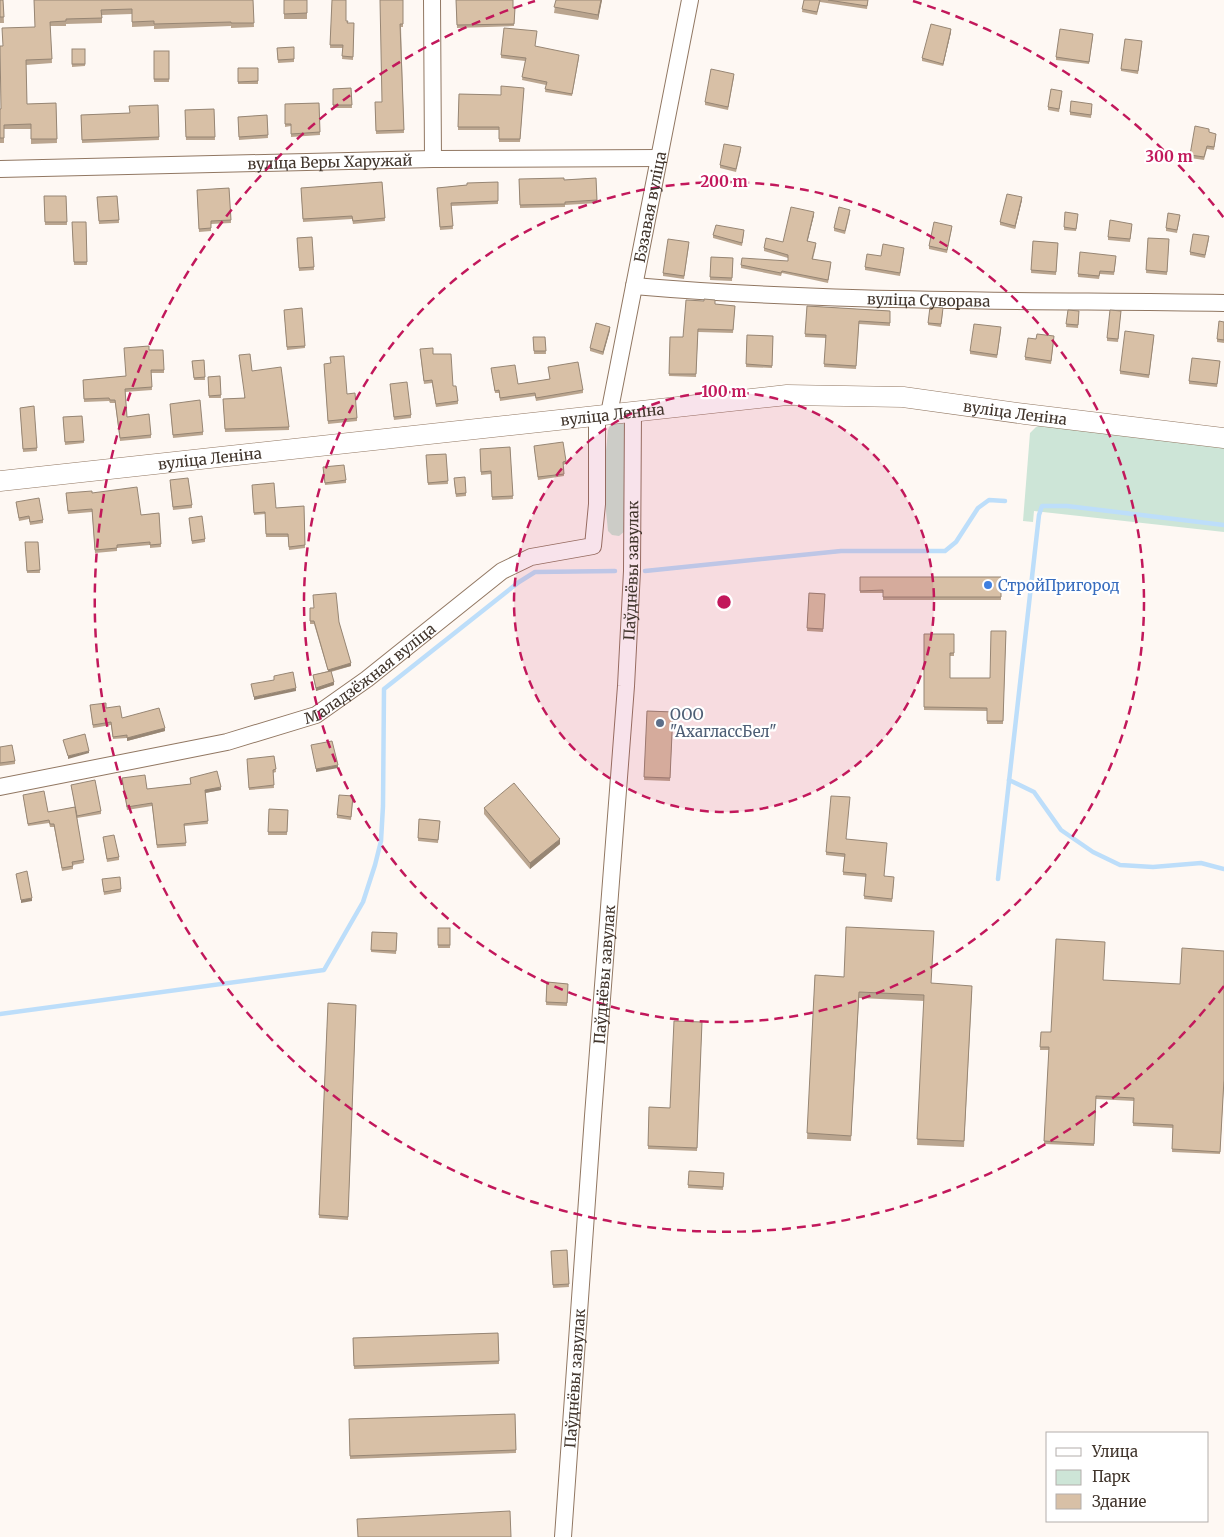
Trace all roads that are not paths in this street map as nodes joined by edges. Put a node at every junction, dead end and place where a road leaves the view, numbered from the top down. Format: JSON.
{"nodes":[{"id":1,"x":432,"y":0,"type":"edge"},
{"id":2,"x":690,"y":0,"type":"edge"},
{"id":3,"x":659,"y":158,"type":"junction"},
{"id":4,"x":433,"y":159,"type":"junction"},
{"id":5,"x":0,"y":169,"type":"edge"},
{"id":6,"x":634,"y":286,"type":"junction"},
{"id":7,"x":1224,"y":303,"type":"edge"},
{"id":8,"x":633,"y":413,"type":"junction"},
{"id":9,"x":603,"y":415,"type":"junction"},
{"id":10,"x":1224,"y":438,"type":"edge"},
{"id":11,"x":0,"y":480,"type":"edge"},
{"id":12,"x":0,"y":787,"type":"edge"},
{"id":13,"x":563,"y":1537,"type":"edge"}],
"edges":[{"from":1,"to":4,"type":"street"},
{"from":2,"to":3,"type":"street","name":"Бэзавая вуліца"},
{"from":3,"to":4,"type":"street","name":"вуліца Веры Харужай"},
{"from":3,"to":6,"type":"street","name":"Бэзавая вуліца"},
{"from":4,"to":5,"type":"street","name":"вуліца Веры Харужай"},
{"from":6,"to":7,"type":"street","name":"вуліца Суворава"},
{"from":6,"to":9,"type":"street","name":"Бэзавая вуліца"},
{"from":8,"to":9,"type":"street","name":"вуліца Леніна"},
{"from":8,"to":10,"type":"street","name":"вуліца Леніна"},
{"from":8,"to":13,"type":"street","name":"Паўднёвы завулак"},
{"from":9,"to":11,"type":"street","name":"вуліца Леніна"},
{"from":9,"to":12,"type":"street","name":"Маладзёжная вуліца"}]}
